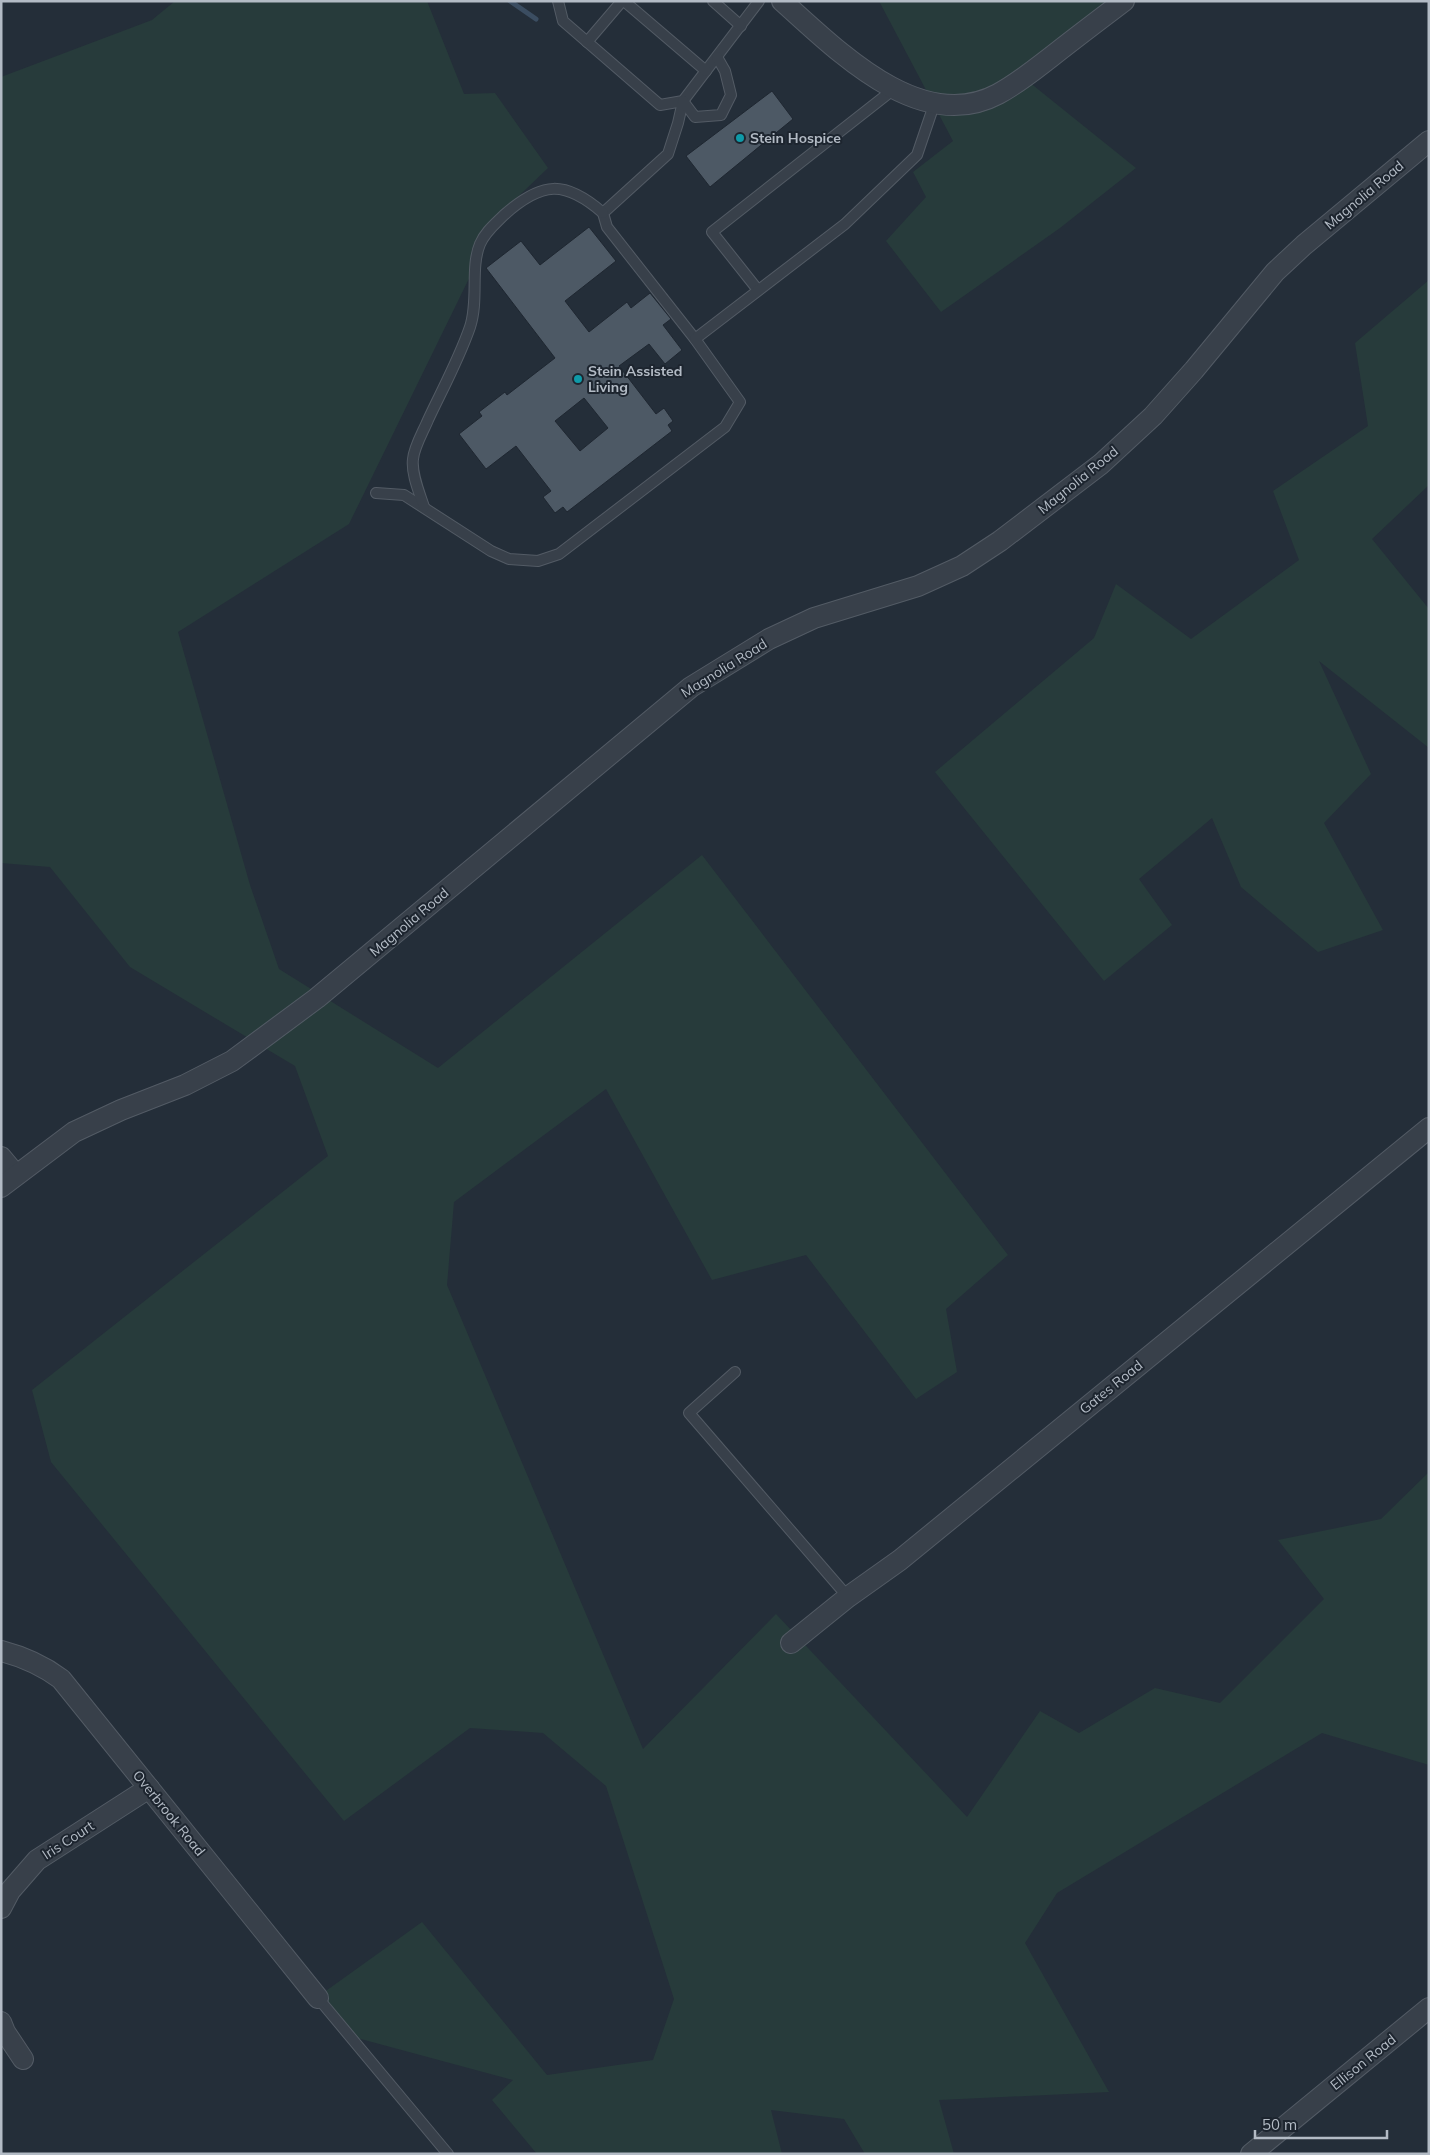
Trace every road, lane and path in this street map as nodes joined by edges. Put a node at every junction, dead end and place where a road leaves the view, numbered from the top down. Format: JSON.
{"nodes":[{"id":1,"x":558,"y":1,"type":"edge"},
{"id":2,"x":623,"y":1,"type":"edge"},
{"id":3,"x":712,"y":1,"type":"edge"},
{"id":4,"x":759,"y":1,"type":"edge"},
{"id":5,"x":782,"y":1,"type":"edge"},
{"id":6,"x":1124,"y":1,"type":"edge"},
{"id":7,"x":741,"y":26,"type":"junction"},
{"id":8,"x":587,"y":42,"type":"junction"},
{"id":9,"x":717,"y":57,"type":"junction"},
{"id":10,"x":706,"y":72,"type":"junction"},
{"id":11,"x":894,"y":89,"type":"junction"},
{"id":12,"x":683,"y":101,"type":"junction"},
{"id":13,"x":935,"y":102,"type":"junction"},
{"id":14,"x":1429,"y":141,"type":"edge"},
{"id":15,"x":603,"y":213,"type":"junction"},
{"id":16,"x":758,"y":290,"type":"junction"},
{"id":17,"x":694,"y":339,"type":"junction"},
{"id":18,"x":376,"y":493,"type":"dead end"},
{"id":19,"x":424,"y":508,"type":"junction"},
{"id":20,"x":1429,"y":1128,"type":"edge"},
{"id":21,"x":1,"y":1157,"type":"edge"},
{"id":22,"x":9,"y":1181,"type":"edge"},
{"id":23,"x":735,"y":1372,"type":"dead end"},
{"id":24,"x":848,"y":1597,"type":"junction"},
{"id":25,"x":791,"y":1643,"type":"dead end"},
{"id":26,"x":1,"y":1651,"type":"edge"},
{"id":27,"x":149,"y":1788,"type":"junction"},
{"id":28,"x":1,"y":1908,"type":"edge"},
{"id":29,"x":318,"y":1998,"type":"joint"},
{"id":30,"x":1429,"y":2008,"type":"edge"},
{"id":31,"x":1,"y":2022,"type":"edge"},
{"id":32,"x":22,"y":2059,"type":"dead end"},
{"id":33,"x":448,"y":2154,"type":"edge"},
{"id":34,"x":1251,"y":2154,"type":"edge"}],
"edges":[{"from":1,"to":8,"type":"lane"},
{"from":2,"to":8,"type":"lane"},
{"from":2,"to":10,"type":"lane"},
{"from":3,"to":7,"type":"lane"},
{"from":4,"to":7,"type":"lane"},
{"from":5,"to":11,"type":"street"},
{"from":6,"to":13,"type":"street"},
{"from":7,"to":9,"type":"lane"},
{"from":8,"to":12,"type":"lane"},
{"from":9,"to":10,"type":"lane"},
{"from":9,"to":12,"type":"lane"},
{"from":10,"to":12,"type":"lane"},
{"from":11,"to":13,"type":"street"},
{"from":11,"to":16,"type":"lane"},
{"from":12,"to":15,"type":"lane"},
{"from":13,"to":16,"type":"lane"},
{"from":14,"to":22,"type":"street","name":"Magnolia Road"},
{"from":15,"to":17,"type":"lane"},
{"from":15,"to":19,"type":"lane"},
{"from":16,"to":17,"type":"lane"},
{"from":17,"to":19,"type":"lane"},
{"from":18,"to":19,"type":"lane"},
{"from":20,"to":24,"type":"street","name":"Gates Road"},
{"from":21,"to":22,"type":"street"},
{"from":23,"to":24,"type":"lane"},
{"from":24,"to":25,"type":"street","name":"Gates Road"},
{"from":26,"to":27,"type":"street","name":"Overbrook Road"},
{"from":27,"to":28,"type":"street","name":"Iris Court"},
{"from":27,"to":29,"type":"street","name":"Overbrook Road"},
{"from":29,"to":33,"type":"lane"},
{"from":30,"to":34,"type":"street","name":"Ellison Road"},
{"from":31,"to":32,"type":"street"}]}
